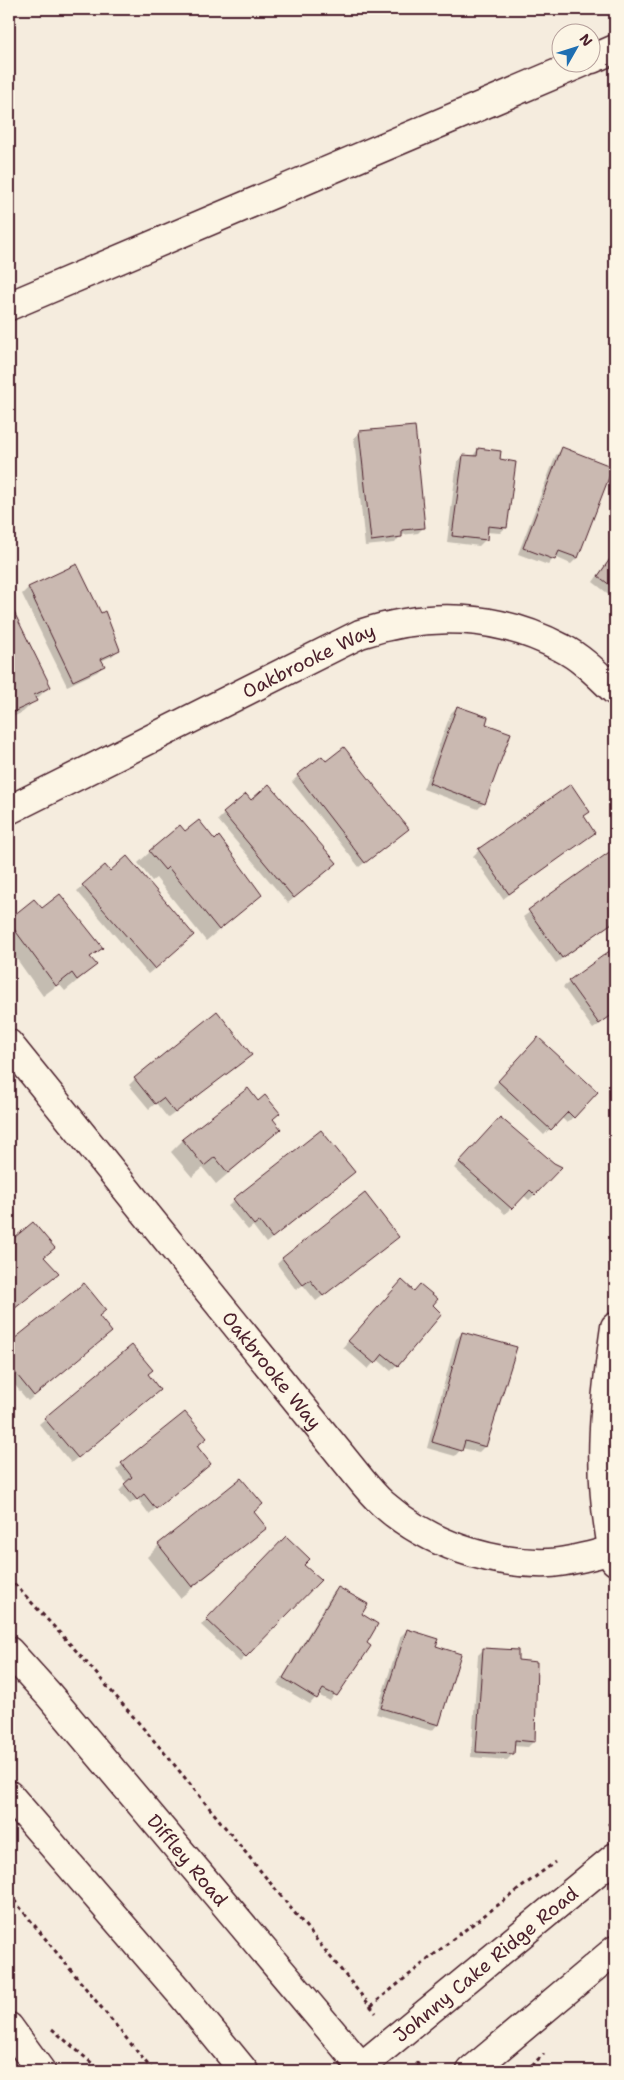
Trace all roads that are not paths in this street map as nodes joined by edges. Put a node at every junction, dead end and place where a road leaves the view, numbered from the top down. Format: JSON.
{"nodes":[{"id":1,"x":615,"y":49,"type":"edge"},
{"id":2,"x":602,"y":55,"type":"edge"},
{"id":3,"x":560,"y":72,"type":"edge"},
{"id":4,"x":9,"y":306,"type":"edge"},
{"id":5,"x":615,"y":691,"type":"edge"},
{"id":6,"x":9,"y":810,"type":"edge"},
{"id":7,"x":9,"y":1044,"type":"edge"},
{"id":8,"x":615,"y":1328,"type":"edge"},
{"id":9,"x":614,"y":1556,"type":"edge"},
{"id":10,"x":9,"y":1651,"type":"edge"},
{"id":11,"x":9,"y":1795,"type":"edge"},
{"id":12,"x":615,"y":1857,"type":"edge"},
{"id":13,"x":615,"y":1950,"type":"edge"},
{"id":14,"x":11,"y":2035,"type":"edge"},
{"id":15,"x":361,"y":2070,"type":"edge"},
{"id":16,"x":40,"y":2071,"type":"edge"},
{"id":17,"x":244,"y":2071,"type":"edge"},
{"id":18,"x":471,"y":2071,"type":"edge"}],
"edges":[{"from":1,"to":2,"type":"main road"},
{"from":3,"to":4,"type":"main road"},
{"from":5,"to":6,"type":"main road","name":"Oakbrooke Way"},
{"from":7,"to":9,"type":"main road","name":"Oakbrooke Way"},
{"from":8,"to":9,"type":"main road"},
{"from":10,"to":15,"type":"main road","name":"Diffley Road"},
{"from":11,"to":17,"type":"main road"},
{"from":12,"to":15,"type":"main road","name":"Johnny Cake Ridge Road"},
{"from":13,"to":18,"type":"main road"},
{"from":14,"to":16,"type":"main road"}]}
